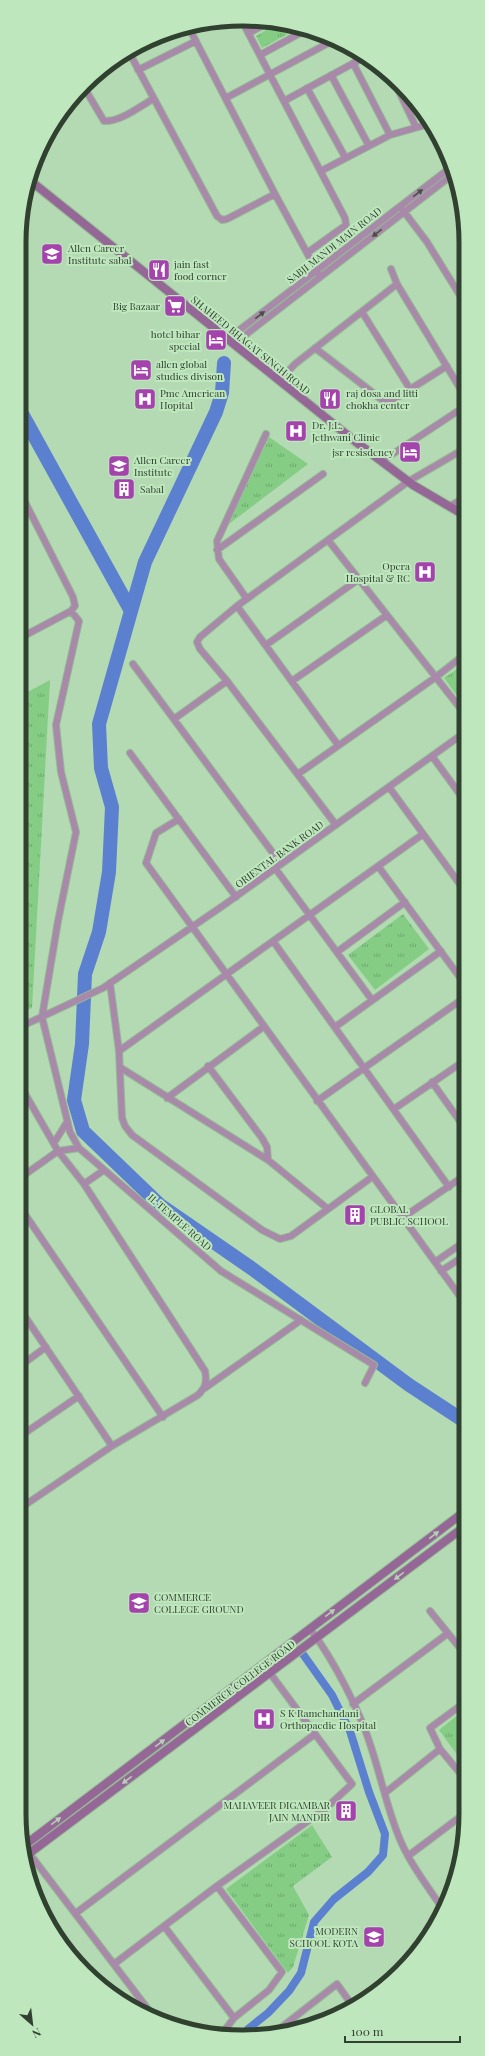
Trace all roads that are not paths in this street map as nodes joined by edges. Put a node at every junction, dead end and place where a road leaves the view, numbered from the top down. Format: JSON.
{"nodes":[{"id":1,"x":245,"y":26,"type":"edge"},
{"id":2,"x":261,"y":27,"type":"edge"},
{"id":3,"x":191,"y":32,"type":"edge"},
{"id":4,"x":249,"y":33,"type":"junction"},
{"id":5,"x":300,"y":33,"type":"edge"},
{"id":6,"x":196,"y":41,"type":"junction"},
{"id":7,"x":328,"y":43,"type":"edge"},
{"id":8,"x":260,"y":55,"type":"junction"},
{"id":9,"x":131,"y":57,"type":"edge"},
{"id":10,"x":359,"y":60,"type":"edge"},
{"id":11,"x":353,"y":63,"type":"junction"},
{"id":12,"x":138,"y":70,"type":"junction"},
{"id":13,"x":270,"y":74,"type":"junction"},
{"id":14,"x":331,"y":75,"type":"junction"},
{"id":15,"x":307,"y":88,"type":"junction"},
{"id":16,"x":87,"y":92,"type":"edge"},
{"id":17,"x":400,"y":94,"type":"edge"},
{"id":18,"x":226,"y":98,"type":"junction"},
{"id":19,"x":153,"y":99,"type":"junction"},
{"id":20,"x":284,"y":101,"type":"junction"},
{"id":21,"x":425,"y":125,"type":"edge"},
{"id":22,"x":416,"y":127,"type":"junction"},
{"id":23,"x":390,"y":134,"type":"junction"},
{"id":24,"x":368,"y":144,"type":"junction"},
{"id":25,"x":345,"y":157,"type":"junction"},
{"id":26,"x":321,"y":171,"type":"junction"},
{"id":27,"x":447,"y":171,"type":"edge"},
{"id":28,"x":449,"y":177,"type":"edge"},
{"id":29,"x":34,"y":183,"type":"edge"},
{"id":30,"x":275,"y":194,"type":"junction"},
{"id":31,"x":402,"y":209,"type":"junction"},
{"id":32,"x":308,"y":253,"type":"junction"},
{"id":33,"x":391,"y":269,"type":"dead end"},
{"id":34,"x":317,"y":270,"type":"junction"},
{"id":35,"x":320,"y":277,"type":"junction"},
{"id":36,"x":397,"y":284,"type":"junction"},
{"id":37,"x":459,"y":294,"type":"edge"},
{"id":38,"x":362,"y":312,"type":"junction"},
{"id":39,"x":232,"y":341,"type":"junction"},
{"id":40,"x":315,"y":348,"type":"junction"},
{"id":41,"x":447,"y":366,"type":"junction"},
{"id":42,"x":279,"y":381,"type":"junction"},
{"id":43,"x":459,"y":386,"type":"edge"},
{"id":44,"x":410,"y":389,"type":"junction"},
{"id":45,"x":459,"y":410,"type":"edge"},
{"id":46,"x":266,"y":434,"type":"dead end"},
{"id":47,"x":459,"y":452,"type":"edge"},
{"id":48,"x":382,"y":461,"type":"junction"},
{"id":49,"x":323,"y":474,"type":"dead end"},
{"id":50,"x":409,"y":482,"type":"junction"},
{"id":51,"x":459,"y":501,"type":"edge"},
{"id":52,"x":26,"y":504,"type":"edge"},
{"id":53,"x":450,"y":506,"type":"junction"},
{"id":54,"x":459,"y":512,"type":"edge"},
{"id":55,"x":328,"y":540,"type":"junction"},
{"id":56,"x":217,"y":550,"type":"junction"},
{"id":57,"x":359,"y":579,"type":"junction"},
{"id":58,"x":248,"y":599,"type":"junction"},
{"id":59,"x":237,"y":606,"type":"junction"},
{"id":60,"x":70,"y":611,"type":"junction"},
{"id":61,"x":387,"y":614,"type":"junction"},
{"id":62,"x":26,"y":635,"type":"edge"},
{"id":63,"x":266,"y":645,"type":"junction"},
{"id":64,"x":459,"y":658,"type":"edge"},
{"id":65,"x":133,"y":664,"type":"dead end"},
{"id":66,"x":436,"y":677,"type":"junction"},
{"id":67,"x":227,"y":681,"type":"junction"},
{"id":68,"x":292,"y":681,"type":"junction"},
{"id":69,"x":459,"y":707,"type":"edge"},
{"id":70,"x":174,"y":719,"type":"junction"},
{"id":71,"x":459,"y":737,"type":"edge"},
{"id":72,"x":338,"y":746,"type":"junction"},
{"id":73,"x":130,"y":753,"type":"dead end"},
{"id":74,"x":432,"y":756,"type":"junction"},
{"id":75,"x":298,"y":774,"type":"junction"},
{"id":76,"x":389,"y":787,"type":"junction"},
{"id":77,"x":459,"y":793,"type":"edge"},
{"id":78,"x":179,"y":819,"type":"junction"},
{"id":79,"x":336,"y":825,"type":"junction"},
{"id":80,"x":423,"y":834,"type":"junction"},
{"id":81,"x":281,"y":864,"type":"junction"},
{"id":82,"x":378,"y":866,"type":"junction"},
{"id":83,"x":275,"y":868,"type":"junction"},
{"id":84,"x":459,"y":883,"type":"edge"},
{"id":85,"x":236,"y":897,"type":"junction"},
{"id":86,"x":405,"y":902,"type":"junction"},
{"id":87,"x":309,"y":915,"type":"junction"},
{"id":88,"x":191,"y":928,"type":"junction"},
{"id":89,"x":273,"y":941,"type":"junction"},
{"id":90,"x":440,"y":951,"type":"junction"},
{"id":91,"x":337,"y":952,"type":"junction"},
{"id":92,"x":225,"y":975,"type":"junction"},
{"id":93,"x":459,"y":976,"type":"edge"},
{"id":94,"x":110,"y":983,"type":"junction"},
{"id":95,"x":372,"y":1000,"type":"junction"},
{"id":96,"x":459,"y":1002,"type":"edge"},
{"id":97,"x":42,"y":1017,"type":"junction"},
{"id":98,"x":26,"y":1024,"type":"edge"},
{"id":99,"x":263,"y":1027,"type":"junction"},
{"id":100,"x":334,"y":1027,"type":"junction"},
{"id":101,"x":119,"y":1051,"type":"junction"},
{"id":102,"x":459,"y":1064,"type":"edge"},
{"id":103,"x":208,"y":1066,"type":"junction"},
{"id":104,"x":121,"y":1068,"type":"junction"},
{"id":105,"x":364,"y":1068,"type":"junction"},
{"id":106,"x":432,"y":1082,"type":"junction"},
{"id":107,"x":26,"y":1095,"type":"edge"},
{"id":108,"x":167,"y":1098,"type":"junction"},
{"id":109,"x":317,"y":1101,"type":"junction"},
{"id":110,"x":394,"y":1110,"type":"junction"},
{"id":111,"x":459,"y":1114,"type":"edge"},
{"id":112,"x":67,"y":1122,"type":"junction"},
{"id":113,"x":54,"y":1143,"type":"junction"},
{"id":114,"x":79,"y":1148,"type":"junction"},
{"id":115,"x":58,"y":1151,"type":"junction"},
{"id":116,"x":268,"y":1160,"type":"junction"},
{"id":117,"x":104,"y":1170,"type":"junction"},
{"id":118,"x":26,"y":1174,"type":"edge"},
{"id":119,"x":372,"y":1177,"type":"junction"},
{"id":120,"x":459,"y":1180,"type":"edge"},
{"id":121,"x":84,"y":1184,"type":"junction"},
{"id":122,"x":449,"y":1187,"type":"junction"},
{"id":123,"x":328,"y":1208,"type":"junction"},
{"id":124,"x":26,"y":1216,"type":"edge"},
{"id":125,"x":402,"y":1218,"type":"junction"},
{"id":126,"x":459,"y":1245,"type":"edge"},
{"id":127,"x":459,"y":1259,"type":"edge"},
{"id":128,"x":434,"y":1262,"type":"junction"},
{"id":129,"x":441,"y":1271,"type":"junction"},
{"id":130,"x":459,"y":1295,"type":"edge"},
{"id":131,"x":26,"y":1319,"type":"edge"},
{"id":132,"x":301,"y":1320,"type":"junction"},
{"id":133,"x":46,"y":1347,"type":"junction"},
{"id":134,"x":26,"y":1362,"type":"edge"},
{"id":135,"x":365,"y":1383,"type":"dead end"},
{"id":136,"x":205,"y":1388,"type":"junction"},
{"id":137,"x":79,"y":1396,"type":"junction"},
{"id":138,"x":163,"y":1417,"type":"junction"},
{"id":139,"x":26,"y":1433,"type":"edge"},
{"id":140,"x":112,"y":1446,"type":"junction"},
{"id":141,"x":26,"y":1504,"type":"edge"},
{"id":142,"x":459,"y":1516,"type":"edge"},
{"id":143,"x":453,"y":1520,"type":"junction"},
{"id":144,"x":459,"y":1526,"type":"edge"},
{"id":145,"x":459,"y":1533,"type":"edge"},
{"id":146,"x":430,"y":1611,"type":"dead end"},
{"id":147,"x":310,"y":1629,"type":"junction"},
{"id":148,"x":447,"y":1634,"type":"junction"},
{"id":149,"x":317,"y":1638,"type":"junction"},
{"id":150,"x":459,"y":1647,"type":"edge"},
{"id":151,"x":270,"y":1673,"type":"junction"},
{"id":152,"x":353,"y":1704,"type":"junction"},
{"id":153,"x":459,"y":1707,"type":"edge"},
{"id":154,"x":315,"y":1734,"type":"junction"},
{"id":155,"x":440,"y":1749,"type":"junction"},
{"id":156,"x":459,"y":1772,"type":"edge"},
{"id":157,"x":385,"y":1793,"type":"junction"},
{"id":158,"x":459,"y":1818,"type":"edge"},
{"id":159,"x":28,"y":1843,"type":"edge"},
{"id":160,"x":29,"y":1852,"type":"edge"},
{"id":161,"x":30,"y":1855,"type":"edge"},
{"id":162,"x":408,"y":1856,"type":"junction"},
{"id":163,"x":217,"y":1886,"type":"junction"},
{"id":164,"x":439,"y":1904,"type":"edge"},
{"id":165,"x":76,"y":1913,"type":"junction"},
{"id":166,"x":164,"y":1926,"type":"junction"},
{"id":167,"x":114,"y":1964,"type":"junction"},
{"id":168,"x":350,"y":2002,"type":"edge"},
{"id":169,"x":147,"y":2008,"type":"edge"},
{"id":170,"x":234,"y":2018,"type":"junction"},
{"id":171,"x":289,"y":2025,"type":"edge"},
{"id":172,"x":225,"y":2030,"type":"edge"}],
"edges":[{"from":1,"to":4,"type":"street"},
{"from":2,"to":4,"type":"street"},
{"from":3,"to":6,"type":"street"},
{"from":4,"to":8,"type":"street"},
{"from":5,"to":8,"type":"street"},
{"from":6,"to":12,"type":"street"},
{"from":6,"to":18,"type":"street"},
{"from":7,"to":13,"type":"street"},
{"from":8,"to":13,"type":"street"},
{"from":9,"to":12,"type":"street"},
{"from":10,"to":11,"type":"street"},
{"from":11,"to":14,"type":"street"},
{"from":11,"to":23,"type":"street"},
{"from":12,"to":19,"type":"street"},
{"from":13,"to":18,"type":"street"},
{"from":13,"to":20,"type":"street"},
{"from":14,"to":15,"type":"street"},
{"from":14,"to":24,"type":"street"},
{"from":15,"to":20,"type":"street"},
{"from":15,"to":25,"type":"street"},
{"from":16,"to":19,"type":"street"},
{"from":17,"to":22,"type":"street"},
{"from":18,"to":30,"type":"street"},
{"from":19,"to":30,"type":"street"},
{"from":20,"to":26,"type":"street"},
{"from":21,"to":22,"type":"street"},
{"from":22,"to":23,"type":"street"},
{"from":23,"to":24,"type":"street"},
{"from":24,"to":25,"type":"street"},
{"from":25,"to":26,"type":"street"},
{"from":26,"to":32,"type":"street"},
{"from":31,"to":27,"type":"street","name":"SABJI MANDI MAIN ROAD","one_way":true},
{"from":28,"to":31,"type":"street"},
{"from":29,"to":39,"type":"street","name":"SHAHEED BHAGAT SINGH ROAD"},
{"from":30,"to":32,"type":"street"},
{"from":31,"to":34,"type":"street","name":"SABJI MANDI MAIN ROAD"},
{"from":31,"to":35,"type":"street","one_way":true},
{"from":31,"to":37,"type":"street"},
{"from":32,"to":34,"type":"street"},
{"from":33,"to":36,"type":"street"},
{"from":34,"to":35,"type":"street"},
{"from":39,"to":34,"type":"street","name":"SABJI MANDI MAIN ROAD","one_way":true},
{"from":35,"to":39,"type":"street"},
{"from":36,"to":38,"type":"street"},
{"from":36,"to":41,"type":"street"},
{"from":38,"to":40,"type":"street"},
{"from":38,"to":44,"type":"street"},
{"from":39,"to":42,"type":"street","name":"SHAHEED BHAGAT SINGH ROAD"},
{"from":40,"to":42,"type":"street"},
{"from":40,"to":44,"type":"street"},
{"from":41,"to":43,"type":"street"},
{"from":41,"to":44,"type":"street"},
{"from":42,"to":48,"type":"street","name":"SHAHEED BHAGAT SINGH ROAD"},
{"from":45,"to":48,"type":"street"},
{"from":46,"to":56,"type":"street"},
{"from":47,"to":50,"type":"street"},
{"from":48,"to":50,"type":"street","name":"SHAHEED BHAGAT SINGH ROAD"},
{"from":49,"to":56,"type":"street"},
{"from":50,"to":53,"type":"street","name":"SHAHEED BHAGAT SINGH ROAD"},
{"from":50,"to":55,"type":"street"},
{"from":51,"to":53,"type":"street"},
{"from":52,"to":60,"type":"street"},
{"from":53,"to":54,"type":"street","name":"SHAHEED BHAGAT SINGH ROAD"},
{"from":55,"to":57,"type":"street"},
{"from":55,"to":58,"type":"street"},
{"from":56,"to":58,"type":"street"},
{"from":57,"to":61,"type":"street"},
{"from":57,"to":63,"type":"street"},
{"from":58,"to":59,"type":"street"},
{"from":59,"to":63,"type":"street"},
{"from":59,"to":67,"type":"street"},
{"from":60,"to":62,"type":"street"},
{"from":60,"to":97,"type":"street"},
{"from":61,"to":66,"type":"street"},
{"from":61,"to":68,"type":"street"},
{"from":63,"to":68,"type":"street"},
{"from":64,"to":66,"type":"street"},
{"from":65,"to":70,"type":"street"},
{"from":66,"to":69,"type":"street"},
{"from":66,"to":72,"type":"street"},
{"from":67,"to":70,"type":"street"},
{"from":67,"to":75,"type":"street"},
{"from":68,"to":72,"type":"street"},
{"from":70,"to":81,"type":"street"},
{"from":71,"to":74,"type":"street","name":"ORIENTAL BANK ROAD"},
{"from":72,"to":75,"type":"street"},
{"from":73,"to":78,"type":"street"},
{"from":74,"to":76,"type":"street","name":"ORIENTAL BANK ROAD"},
{"from":74,"to":77,"type":"street"},
{"from":75,"to":79,"type":"street"},
{"from":76,"to":79,"type":"street","name":"ORIENTAL BANK ROAD"},
{"from":76,"to":80,"type":"street"},
{"from":78,"to":85,"type":"street"},
{"from":78,"to":88,"type":"street"},
{"from":79,"to":81,"type":"street","name":"ORIENTAL BANK ROAD"},
{"from":80,"to":82,"type":"street"},
{"from":80,"to":84,"type":"street"},
{"from":81,"to":83,"type":"street","name":"ORIENTAL BANK ROAD"},
{"from":82,"to":86,"type":"street"},
{"from":82,"to":87,"type":"street"},
{"from":83,"to":85,"type":"street","name":"ORIENTAL BANK ROAD"},
{"from":83,"to":87,"type":"street"},
{"from":85,"to":88,"type":"street","name":"ORIENTAL BANK ROAD"},
{"from":86,"to":90,"type":"street"},
{"from":86,"to":91,"type":"street"},
{"from":87,"to":89,"type":"street"},
{"from":87,"to":91,"type":"street"},
{"from":88,"to":92,"type":"street"},
{"from":88,"to":94,"type":"street","name":"ORIENTAL BANK ROAD"},
{"from":89,"to":92,"type":"street"},
{"from":89,"to":100,"type":"street"},
{"from":90,"to":93,"type":"street"},
{"from":90,"to":95,"type":"street"},
{"from":91,"to":95,"type":"street"},
{"from":92,"to":99,"type":"street"},
{"from":92,"to":101,"type":"street"},
{"from":94,"to":97,"type":"street","name":"ORIENTAL BANK ROAD"},
{"from":94,"to":101,"type":"street"},
{"from":95,"to":100,"type":"street"},
{"from":96,"to":105,"type":"street"},
{"from":97,"to":98,"type":"street","name":"ORIENTAL BANK ROAD"},
{"from":97,"to":112,"type":"street","name":"IL TEMPLE ROAD"},
{"from":99,"to":103,"type":"street"},
{"from":99,"to":109,"type":"street"},
{"from":100,"to":105,"type":"street"},
{"from":101,"to":104,"type":"street"},
{"from":102,"to":106,"type":"street"},
{"from":103,"to":108,"type":"street"},
{"from":103,"to":116,"type":"street"},
{"from":104,"to":108,"type":"street"},
{"from":104,"to":123,"type":"street"},
{"from":105,"to":109,"type":"street"},
{"from":105,"to":110,"type":"street"},
{"from":106,"to":110,"type":"street"},
{"from":106,"to":111,"type":"street"},
{"from":107,"to":113,"type":"street"},
{"from":108,"to":116,"type":"street"},
{"from":109,"to":119,"type":"street"},
{"from":110,"to":122,"type":"street"},
{"from":112,"to":113,"type":"street"},
{"from":112,"to":114,"type":"street","name":"IL TEMPLE ROAD"},
{"from":113,"to":115,"type":"street"},
{"from":114,"to":115,"type":"street"},
{"from":114,"to":117,"type":"street","name":"IL TEMPLE ROAD"},
{"from":115,"to":118,"type":"street"},
{"from":115,"to":121,"type":"street"},
{"from":116,"to":123,"type":"street"},
{"from":117,"to":121,"type":"street"},
{"from":117,"to":132,"type":"street","name":"IL TEMPLE ROAD"},
{"from":119,"to":123,"type":"street"},
{"from":119,"to":125,"type":"street"},
{"from":120,"to":122,"type":"street"},
{"from":121,"to":136,"type":"street"},
{"from":122,"to":125,"type":"street"},
{"from":124,"to":138,"type":"street"},
{"from":125,"to":128,"type":"street"},
{"from":126,"to":128,"type":"street"},
{"from":127,"to":129,"type":"street"},
{"from":128,"to":129,"type":"street"},
{"from":129,"to":130,"type":"street"},
{"from":131,"to":133,"type":"street"},
{"from":132,"to":135,"type":"street","name":"IL TEMPLE ROAD"},
{"from":132,"to":136,"type":"street"},
{"from":133,"to":134,"type":"street"},
{"from":133,"to":137,"type":"street"},
{"from":136,"to":138,"type":"street"},
{"from":137,"to":139,"type":"street"},
{"from":137,"to":140,"type":"street"},
{"from":138,"to":140,"type":"street"},
{"from":140,"to":141,"type":"street"},
{"from":142,"to":143,"type":"street"},
{"from":143,"to":144,"type":"street"},
{"from":147,"to":143,"type":"street","one_way":true},
{"from":145,"to":149,"type":"street","name":"COMMERCE COLLEGE ROAD","one_way":true},
{"from":146,"to":148,"type":"street"},
{"from":147,"to":149,"type":"street"},
{"from":159,"to":147,"type":"street","one_way":true},
{"from":148,"to":150,"type":"street"},
{"from":148,"to":152,"type":"street"},
{"from":149,"to":151,"type":"street","name":"COMMERCE COLLEGE ROAD"},
{"from":149,"to":152,"type":"street"},
{"from":151,"to":154,"type":"street"},
{"from":151,"to":160,"type":"street","name":"COMMERCE COLLEGE ROAD","one_way":true},
{"from":152,"to":157,"type":"street"},
{"from":153,"to":155,"type":"street"},
{"from":154,"to":163,"type":"street"},
{"from":154,"to":165,"type":"street"},
{"from":155,"to":156,"type":"street"},
{"from":155,"to":157,"type":"street"},
{"from":157,"to":162,"type":"street"},
{"from":158,"to":162,"type":"street"},
{"from":161,"to":165,"type":"street"},
{"from":162,"to":164,"type":"street"},
{"from":163,"to":166,"type":"street"},
{"from":163,"to":170,"type":"street"},
{"from":165,"to":167,"type":"street"},
{"from":166,"to":167,"type":"street"},
{"from":166,"to":170,"type":"street"},
{"from":167,"to":169,"type":"street"},
{"from":168,"to":171,"type":"street"},
{"from":170,"to":172,"type":"street"}]}
